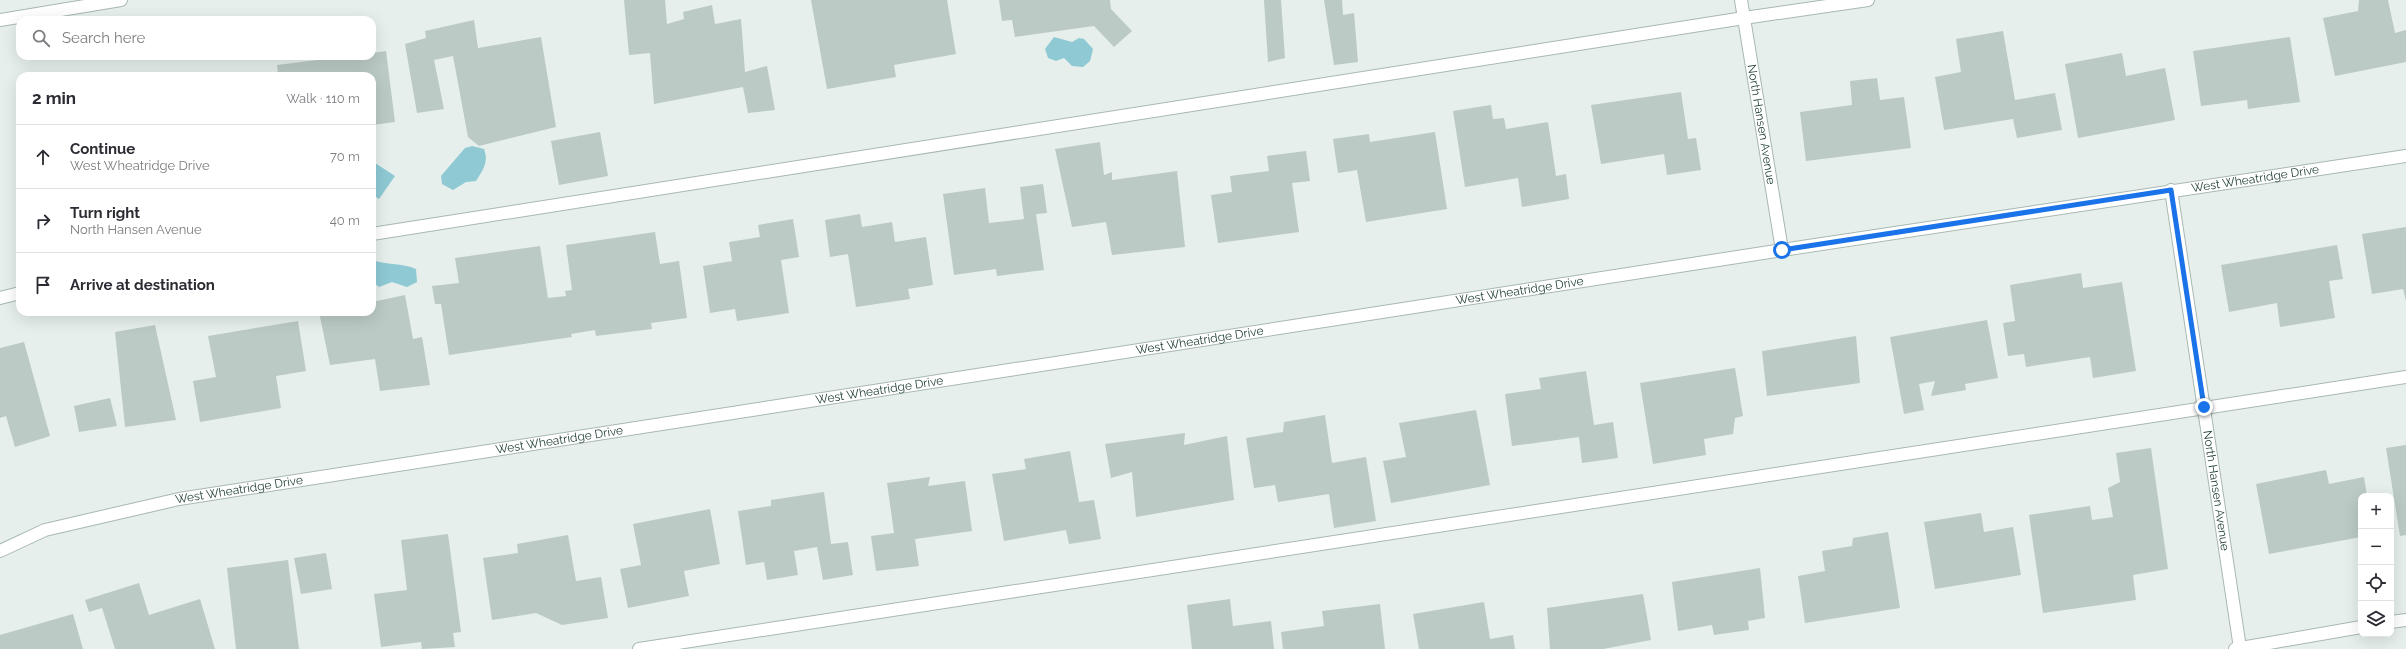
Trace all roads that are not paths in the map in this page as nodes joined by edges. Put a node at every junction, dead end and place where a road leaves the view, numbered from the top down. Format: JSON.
{"nodes":[{"id":1,"x":121,"y":0,"type":"edge"},
{"id":2,"x":1741,"y":0,"type":"edge"},
{"id":3,"x":1868,"y":0,"type":"edge"},
{"id":4,"x":24,"y":16,"type":"edge"},
{"id":5,"x":16,"y":17,"type":"edge"},
{"id":6,"x":1744,"y":18,"type":"junction"},
{"id":7,"x":0,"y":20,"type":"edge"},
{"id":8,"x":2406,"y":156,"type":"edge"},
{"id":9,"x":2171,"y":190,"type":"junction"},
{"id":10,"x":376,"y":233,"type":"edge"},
{"id":11,"x":1782,"y":250,"type":"junction"},
{"id":12,"x":16,"y":294,"type":"edge"},
{"id":13,"x":0,"y":298,"type":"edge"},
{"id":14,"x":2406,"y":377,"type":"edge"},
{"id":15,"x":2204,"y":407,"type":"junction"},
{"id":16,"x":0,"y":551,"type":"edge"},
{"id":17,"x":2406,"y":620,"type":"edge"},
{"id":18,"x":2394,"y":622,"type":"edge"},
{"id":19,"x":2358,"y":628,"type":"edge"},
{"id":20,"x":639,"y":649,"type":"edge"},
{"id":21,"x":2237,"y":649,"type":"edge"}],
"edges":[{"from":1,"to":4,"type":"street"},
{"from":2,"to":6,"type":"street","name":"North Hansen Avenue"},
{"from":3,"to":6,"type":"street"},
{"from":5,"to":7,"type":"street"},
{"from":6,"to":10,"type":"street"},
{"from":6,"to":11,"type":"street","name":"North Hansen Avenue"},
{"from":8,"to":9,"type":"street","name":"West Wheatridge Drive"},
{"from":9,"to":11,"type":"street","name":"West Wheatridge Drive"},
{"from":9,"to":15,"type":"street","name":"North Hansen Avenue"},
{"from":11,"to":16,"type":"street","name":"West Wheatridge Drive"},
{"from":12,"to":13,"type":"street"},
{"from":14,"to":15,"type":"street"},
{"from":15,"to":20,"type":"street"},
{"from":15,"to":21,"type":"street","name":"North Hansen Avenue"},
{"from":17,"to":18,"type":"street"},
{"from":19,"to":21,"type":"street"}]}
